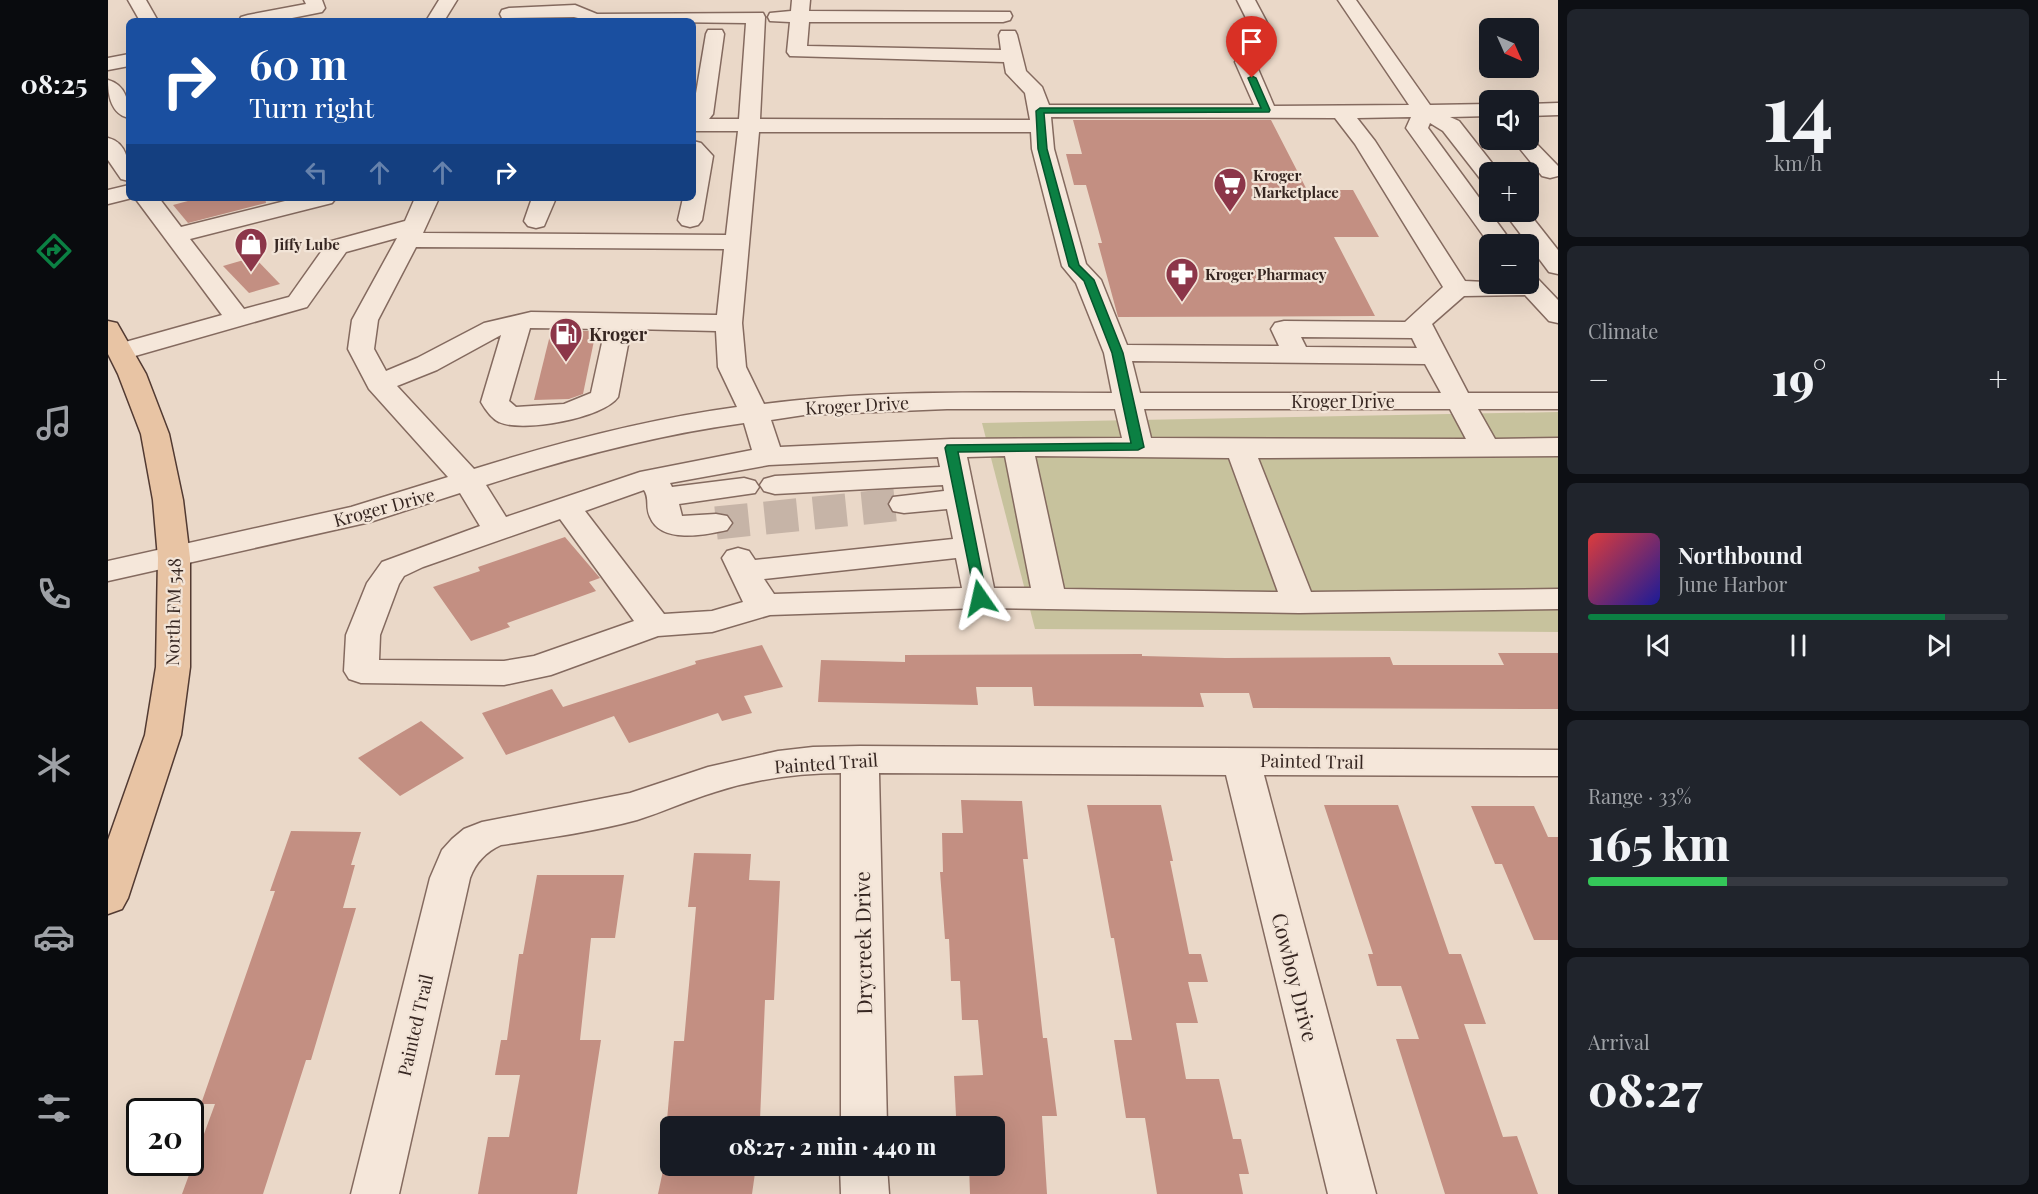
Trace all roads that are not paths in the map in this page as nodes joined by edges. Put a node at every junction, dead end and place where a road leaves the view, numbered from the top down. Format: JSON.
{"nodes":[{"id":1,"x":137,"y":0,"type":"edge"},
{"id":2,"x":448,"y":0,"type":"edge"},
{"id":3,"x":1246,"y":0,"type":"edge"},
{"id":4,"x":1347,"y":0,"type":"edge"},
{"id":5,"x":801,"y":8,"type":"edge"},
{"id":6,"x":1002,"y":8,"type":"edge"},
{"id":7,"x":314,"y":10,"type":"edge"},
{"id":8,"x":515,"y":13,"type":"edge"},
{"id":9,"x":597,"y":14,"type":"edge"},
{"id":10,"x":721,"y":17,"type":"edge"},
{"id":11,"x":757,"y":17,"type":"edge"},
{"id":12,"x":147,"y":18,"type":"edge"},
{"id":13,"x":266,"y":18,"type":"edge"},
{"id":14,"x":437,"y":18,"type":"edge"},
{"id":15,"x":696,"y":32,"type":"edge"},
{"id":16,"x":126,"y":45,"type":"edge"},
{"id":17,"x":108,"y":48,"type":"edge"},
{"id":18,"x":1012,"y":56,"type":"junction"},
{"id":19,"x":126,"y":61,"type":"edge"},
{"id":20,"x":108,"y":64,"type":"edge"},
{"id":21,"x":108,"y":86,"type":"edge"},
{"id":22,"x":126,"y":108,"type":"edge"},
{"id":23,"x":1266,"y":110,"type":"junction"},
{"id":24,"x":1479,"y":110,"type":"edge"},
{"id":25,"x":1539,"y":110,"type":"edge"},
{"id":26,"x":1558,"y":110,"type":"edge"},
{"id":27,"x":1424,"y":111,"type":"junction"},
{"id":28,"x":1341,"y":112,"type":"junction"},
{"id":29,"x":696,"y":117,"type":"edge"},
{"id":30,"x":1040,"y":118,"type":"junction"},
{"id":31,"x":749,"y":119,"type":"junction"},
{"id":32,"x":126,"y":126,"type":"edge"},
{"id":33,"x":108,"y":130,"type":"edge"},
{"id":34,"x":108,"y":146,"type":"edge"},
{"id":35,"x":1533,"y":150,"type":"edge"},
{"id":36,"x":696,"y":151,"type":"edge"},
{"id":37,"x":1479,"y":162,"type":"edge"},
{"id":38,"x":126,"y":170,"type":"edge"},
{"id":39,"x":1555,"y":174,"type":"edge"},
{"id":40,"x":108,"y":197,"type":"edge"},
{"id":41,"x":126,"y":197,"type":"edge"},
{"id":42,"x":149,"y":201,"type":"edge"},
{"id":43,"x":312,"y":201,"type":"edge"},
{"id":44,"x":426,"y":201,"type":"edge"},
{"id":45,"x":543,"y":201,"type":"edge"},
{"id":46,"x":1524,"y":222,"type":"edge"},
{"id":47,"x":719,"y":224,"type":"junction"},
{"id":48,"x":533,"y":231,"type":"junction"},
{"id":49,"x":410,"y":233,"type":"junction"},
{"id":50,"x":1493,"y":234,"type":"edge"},
{"id":51,"x":175,"y":236,"type":"junction"},
{"id":52,"x":1558,"y":267,"type":"edge"},
{"id":53,"x":1479,"y":288,"type":"edge"},
{"id":54,"x":1457,"y":289,"type":"junction"},
{"id":55,"x":1538,"y":294,"type":"edge"},
{"id":56,"x":1558,"y":315,"type":"edge"},
{"id":57,"x":238,"y":319,"type":"junction"},
{"id":58,"x":620,"y":321,"type":"junction"},
{"id":59,"x":518,"y":323,"type":"junction"},
{"id":60,"x":729,"y":323,"type":"junction"},
{"id":61,"x":1422,"y":330,"type":"junction"},
{"id":62,"x":115,"y":341,"type":"edge"},
{"id":63,"x":1117,"y":353,"type":"junction"},
{"id":64,"x":1296,"y":354,"type":"junction"},
{"id":65,"x":1434,"y":356,"type":"junction"},
{"id":66,"x":379,"y":383,"type":"junction"},
{"id":67,"x":1127,"y":401,"type":"junction"},
{"id":68,"x":1461,"y":401,"type":"junction"},
{"id":69,"x":1558,"y":401,"type":"edge"},
{"id":70,"x":754,"y":412,"type":"junction"},
{"id":71,"x":1018,"y":447,"type":"junction"},
{"id":72,"x":1138,"y":447,"type":"junction"},
{"id":73,"x":1485,"y":447,"type":"junction"},
{"id":74,"x":1558,"y":447,"type":"edge"},
{"id":75,"x":1240,"y":449,"type":"junction"},
{"id":76,"x":772,"y":470,"type":"junction"},
{"id":77,"x":956,"y":474,"type":"junction"},
{"id":78,"x":469,"y":482,"type":"junction"},
{"id":79,"x":658,"y":487,"type":"junction"},
{"id":80,"x":744,"y":487,"type":"dead end"},
{"id":81,"x":904,"y":504,"type":"tunnel mouth"},
{"id":82,"x":566,"y":507,"type":"junction"},
{"id":83,"x":498,"y":530,"type":"junction"},
{"id":84,"x":725,"y":544,"type":"junction"},
{"id":85,"x":970,"y":547,"type":"junction"},
{"id":86,"x":174,"y":558,"type":"junction"},
{"id":87,"x":108,"y":571,"type":"edge"},
{"id":88,"x":980,"y":598,"type":"junction"},
{"id":89,"x":1049,"y":598,"type":"junction"},
{"id":90,"x":1558,"y":599,"type":"edge"},
{"id":91,"x":1299,"y":603,"type":"junction"},
{"id":92,"x":766,"y":605,"type":"junction"},
{"id":93,"x":655,"y":625,"type":"junction"},
{"id":94,"x":860,"y":759,"type":"junction"},
{"id":95,"x":1241,"y":760,"type":"junction"},
{"id":96,"x":1558,"y":763,"type":"edge"},
{"id":97,"x":109,"y":893,"type":"edge"},
{"id":98,"x":864,"y":1116,"type":"edge"},
{"id":99,"x":864,"y":1176,"type":"edge"},
{"id":100,"x":375,"y":1194,"type":"edge"},
{"id":101,"x":865,"y":1194,"type":"edge"},
{"id":102,"x":1352,"y":1194,"type":"edge"}],
"edges":[{"from":1,"to":12,"type":"street"},
{"from":2,"to":14,"type":"street"},
{"from":3,"to":23,"type":"street"},
{"from":4,"to":27,"type":"street"},
{"from":5,"to":6,"type":"street"},
{"from":5,"to":11,"type":"street"},
{"from":5,"to":18,"type":"street"},
{"from":6,"to":18,"type":"street"},
{"from":7,"to":13,"type":"street"},
{"from":8,"to":9,"type":"street"},
{"from":9,"to":10,"type":"street"},
{"from":10,"to":11,"type":"street"},
{"from":10,"to":15,"type":"street"},
{"from":10,"to":29,"type":"street"},
{"from":11,"to":31,"type":"street"},
{"from":16,"to":17,"type":"street"},
{"from":18,"to":30,"type":"street"},
{"from":19,"to":20,"type":"street"},
{"from":21,"to":22,"type":"street"},
{"from":23,"to":28,"type":"street"},
{"from":23,"to":30,"type":"street"},
{"from":24,"to":27,"type":"street"},
{"from":25,"to":26,"type":"street"},
{"from":27,"to":28,"type":"street"},
{"from":27,"to":37,"type":"street"},
{"from":27,"to":50,"type":"street"},
{"from":28,"to":54,"type":"street"},
{"from":29,"to":31,"type":"street"},
{"from":30,"to":31,"type":"street"},
{"from":30,"to":63,"type":"street"},
{"from":31,"to":47,"type":"street"},
{"from":32,"to":33,"type":"street"},
{"from":34,"to":38,"type":"street"},
{"from":35,"to":39,"type":"street"},
{"from":36,"to":47,"type":"street"},
{"from":40,"to":41,"type":"street"},
{"from":42,"to":51,"type":"street"},
{"from":43,"to":51,"type":"street"},
{"from":44,"to":49,"type":"street"},
{"from":45,"to":48,"type":"street"},
{"from":46,"to":52,"type":"street"},
{"from":47,"to":48,"type":"street"},
{"from":47,"to":48,"type":"street"},
{"from":47,"to":60,"type":"street"},
{"from":48,"to":49,"type":"street"},
{"from":49,"to":57,"type":"street"},
{"from":49,"to":66,"type":"street"},
{"from":51,"to":57,"type":"street"},
{"from":53,"to":54,"type":"street"},
{"from":54,"to":61,"type":"street"},
{"from":55,"to":56,"type":"street"},
{"from":57,"to":62,"type":"street"},
{"from":58,"to":59,"type":"street"},
{"from":58,"to":59,"type":"street"},
{"from":58,"to":60,"type":"street"},
{"from":59,"to":66,"type":"street"},
{"from":60,"to":70,"type":"street"},
{"from":61,"to":64,"type":"street"},
{"from":61,"to":65,"type":"street"},
{"from":62,"to":86,"type":"main road","name":"North FM 548"},
{"from":63,"to":64,"type":"street"},
{"from":63,"to":67,"type":"street"},
{"from":64,"to":65,"type":"street"},
{"from":65,"to":68,"type":"street"},
{"from":66,"to":78,"type":"street"},
{"from":67,"to":68,"type":"street","name":"Kroger Drive"},
{"from":67,"to":70,"type":"street","name":"Kroger Drive"},
{"from":67,"to":72,"type":"street"},
{"from":68,"to":69,"type":"street","name":"Kroger Drive"},
{"from":68,"to":73,"type":"street"},
{"from":70,"to":76,"type":"street"},
{"from":70,"to":78,"type":"street","name":"Kroger Drive"},
{"from":71,"to":72,"type":"street"},
{"from":71,"to":77,"type":"street"},
{"from":71,"to":89,"type":"street"},
{"from":72,"to":75,"type":"street"},
{"from":73,"to":74,"type":"street"},
{"from":73,"to":75,"type":"street"},
{"from":75,"to":91,"type":"street"},
{"from":76,"to":77,"type":"street"},
{"from":76,"to":79,"type":"street"},
{"from":77,"to":81,"type":"street"},
{"from":77,"to":85,"type":"street"},
{"from":78,"to":83,"type":"street"},
{"from":78,"to":86,"type":"street","name":"Kroger Drive"},
{"from":79,"to":80,"type":"street"},
{"from":79,"to":82,"type":"street"},
{"from":79,"to":84,"type":"street"},
{"from":82,"to":83,"type":"street"},
{"from":82,"to":93,"type":"street"},
{"from":83,"to":93,"type":"street"},
{"from":84,"to":85,"type":"street"},
{"from":84,"to":92,"type":"street"},
{"from":85,"to":88,"type":"street"},
{"from":86,"to":87,"type":"street","name":"Kroger Drive"},
{"from":86,"to":97,"type":"main road","name":"North FM 548"},
{"from":88,"to":89,"type":"street"},
{"from":88,"to":92,"type":"street"},
{"from":89,"to":91,"type":"street"},
{"from":90,"to":91,"type":"street"},
{"from":92,"to":93,"type":"street"},
{"from":94,"to":95,"type":"street","name":"Painted Trail"},
{"from":94,"to":98,"type":"street","name":"Drycreek Drive"},
{"from":94,"to":100,"type":"street","name":"Painted Trail"},
{"from":95,"to":96,"type":"street","name":"Painted Trail"},
{"from":95,"to":102,"type":"street","name":"Cowboy Drive"},
{"from":99,"to":101,"type":"street"}]}
